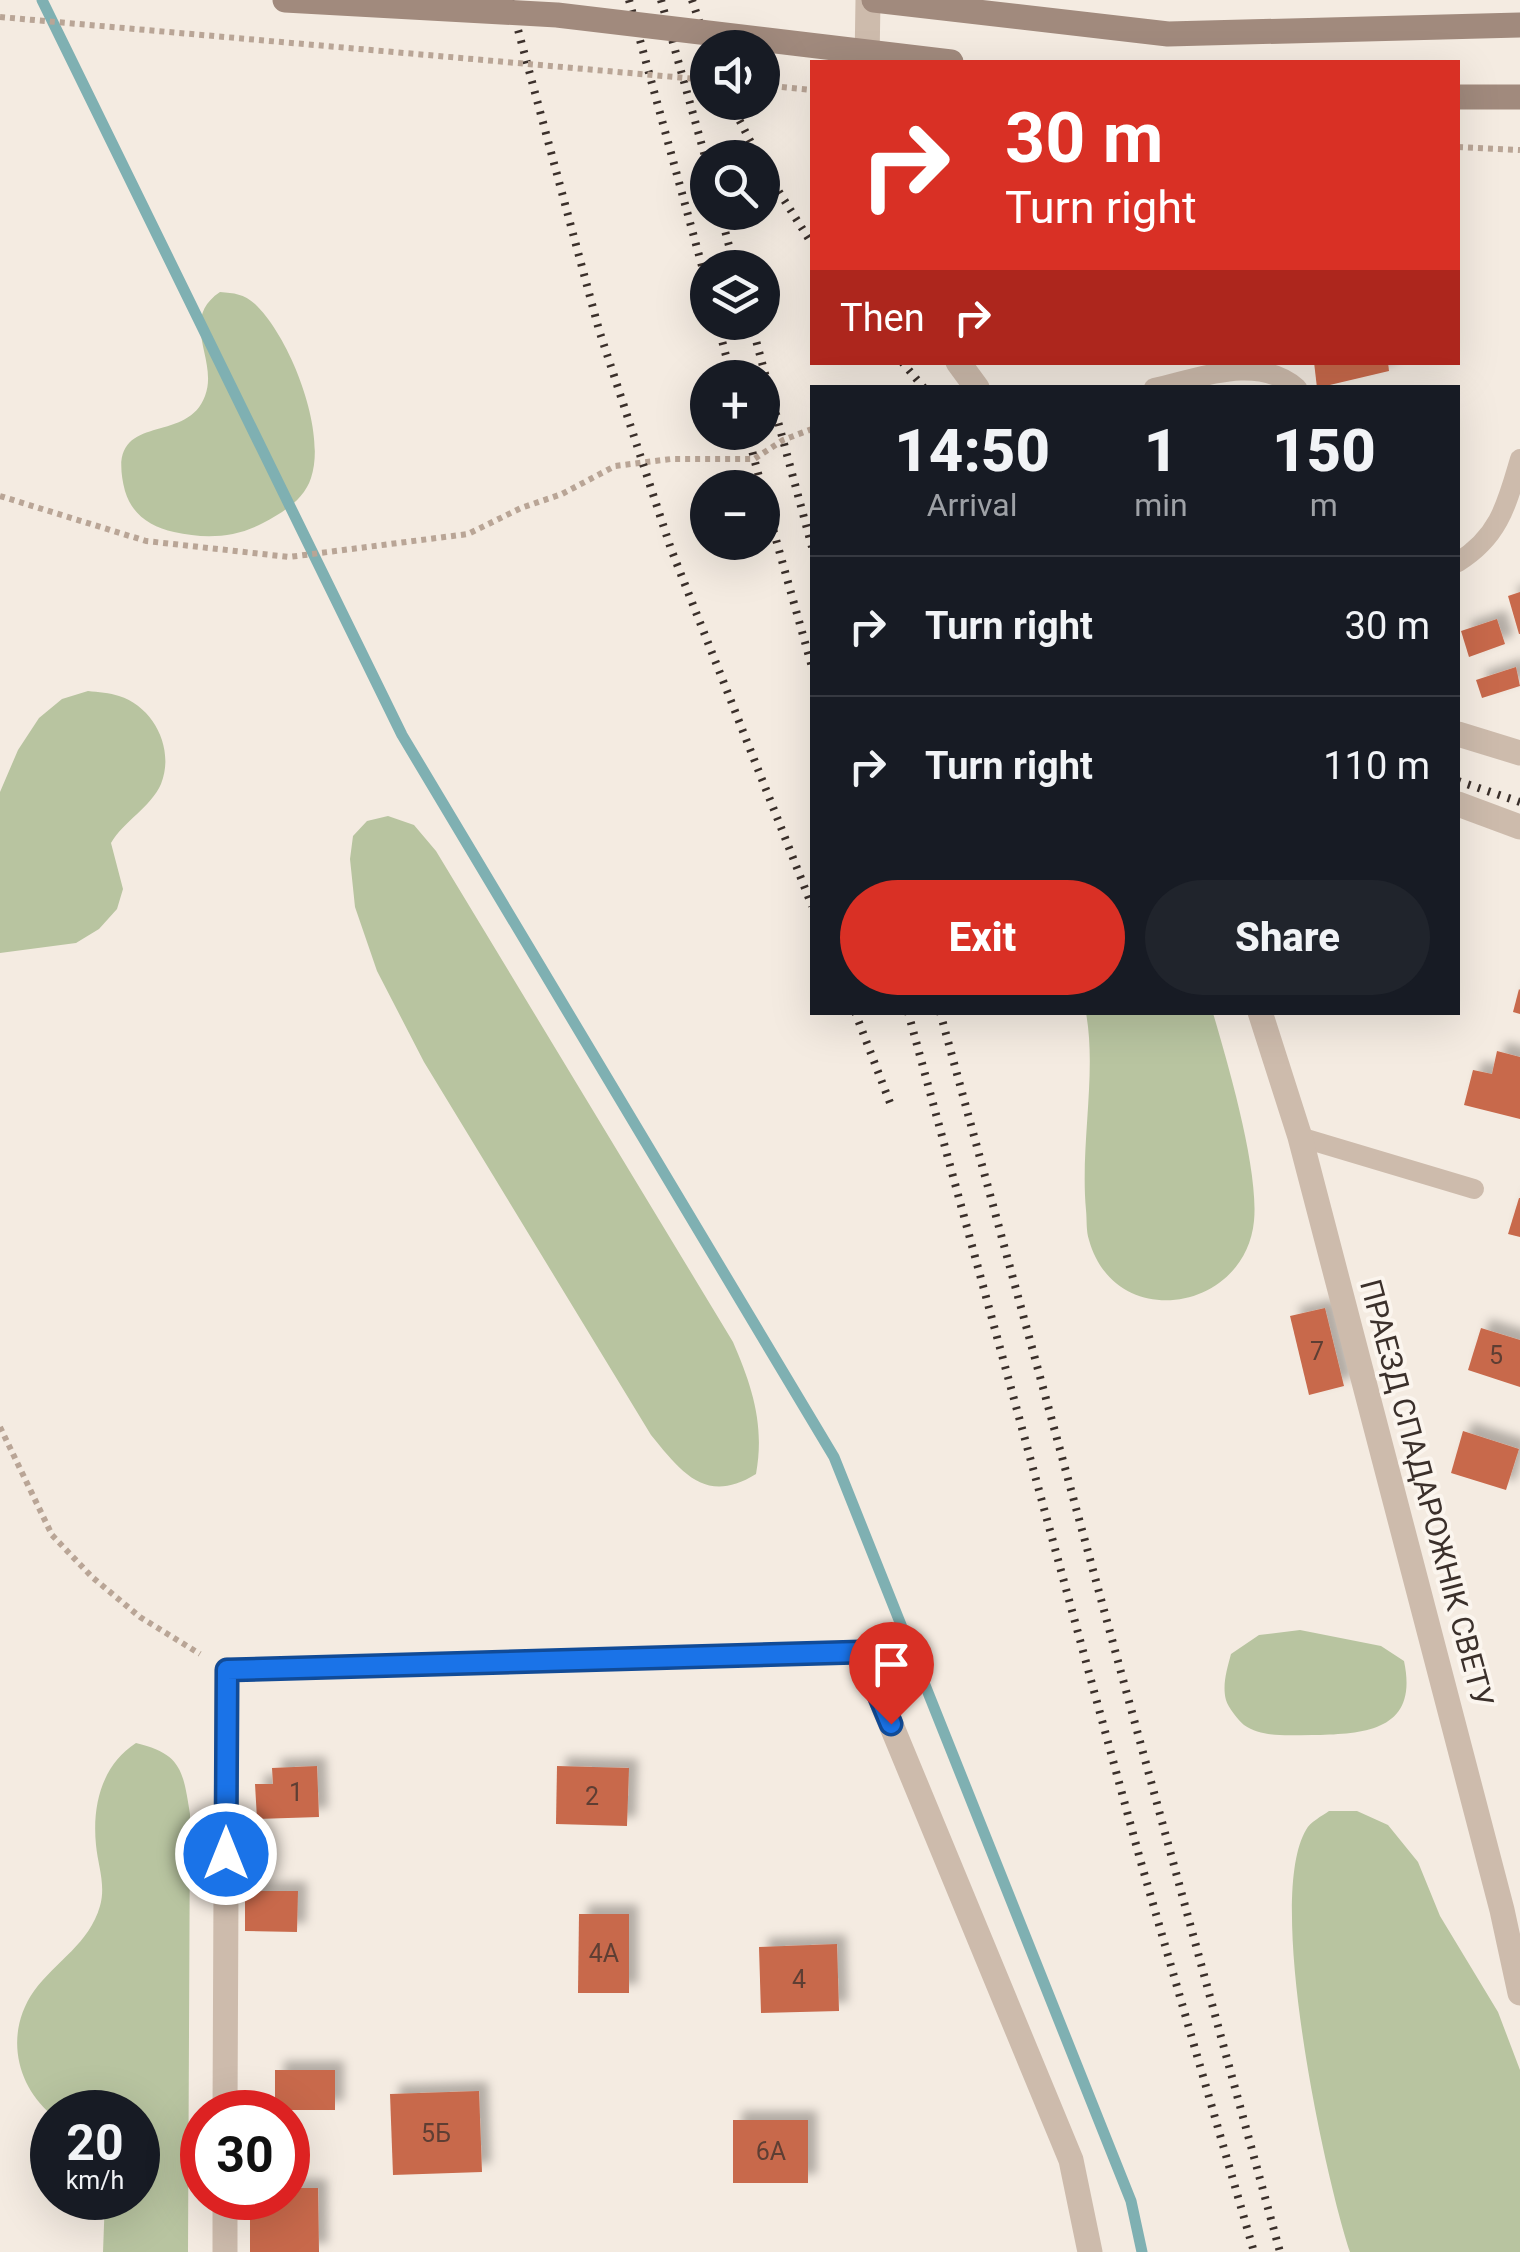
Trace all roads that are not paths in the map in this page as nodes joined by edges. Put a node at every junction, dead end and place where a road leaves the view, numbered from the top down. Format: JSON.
{"nodes":[{"id":1,"x":285,"y":0,"type":"edge"},
{"id":2,"x":871,"y":0,"type":"edge"},
{"id":3,"x":1520,"y":25,"type":"edge"},
{"id":4,"x":868,"y":60,"type":"edge"},
{"id":5,"x":935,"y":60,"type":"edge"},
{"id":6,"x":1460,"y":97,"type":"edge"},
{"id":7,"x":1520,"y":98,"type":"edge"},
{"id":8,"x":1168,"y":385,"type":"edge"},
{"id":9,"x":1292,"y":385,"type":"edge"},
{"id":10,"x":1520,"y":458,"type":"edge"},
{"id":11,"x":1460,"y":561,"type":"edge"},
{"id":12,"x":1460,"y":735,"type":"edge"},
{"id":13,"x":1520,"y":753,"type":"edge"},
{"id":14,"x":1460,"y":805,"type":"edge"},
{"id":15,"x":1520,"y":827,"type":"edge"},
{"id":16,"x":1261,"y":1015,"type":"edge"},
{"id":17,"x":1300,"y":1136,"type":"junction"},
{"id":18,"x":1474,"y":1189,"type":"dead end"},
{"id":19,"x":861,"y":1652,"type":"joint"},
{"id":20,"x":227,"y":1670,"type":"joint"},
{"id":21,"x":1520,"y":1993,"type":"edge"},
{"id":22,"x":225,"y":2090,"type":"edge"},
{"id":23,"x":225,"y":2220,"type":"edge"},
{"id":24,"x":225,"y":2252,"type":"edge"},
{"id":25,"x":1090,"y":2252,"type":"edge"}],
"edges":[{"from":1,"to":5,"type":"main road","bridge":true},
{"from":2,"to":3,"type":"main road"},
{"from":2,"to":4,"type":"street"},
{"from":6,"to":7,"type":"main road"},
{"from":8,"to":9,"type":"lane"},
{"from":10,"to":11,"type":"lane"},
{"from":12,"to":13,"type":"street"},
{"from":14,"to":15,"type":"street"},
{"from":16,"to":17,"type":"street","name":"ПРАЕЗД СПАДАРОЖНІК СВЕТУ"},
{"from":17,"to":18,"type":"lane"},
{"from":17,"to":21,"type":"street","name":"ПРАЕЗД СПАДАРОЖНІК СВЕТУ"},
{"from":19,"to":20,"type":"lane"},
{"from":19,"to":25,"type":"street"},
{"from":20,"to":22,"type":"street"},
{"from":23,"to":24,"type":"street"}]}
